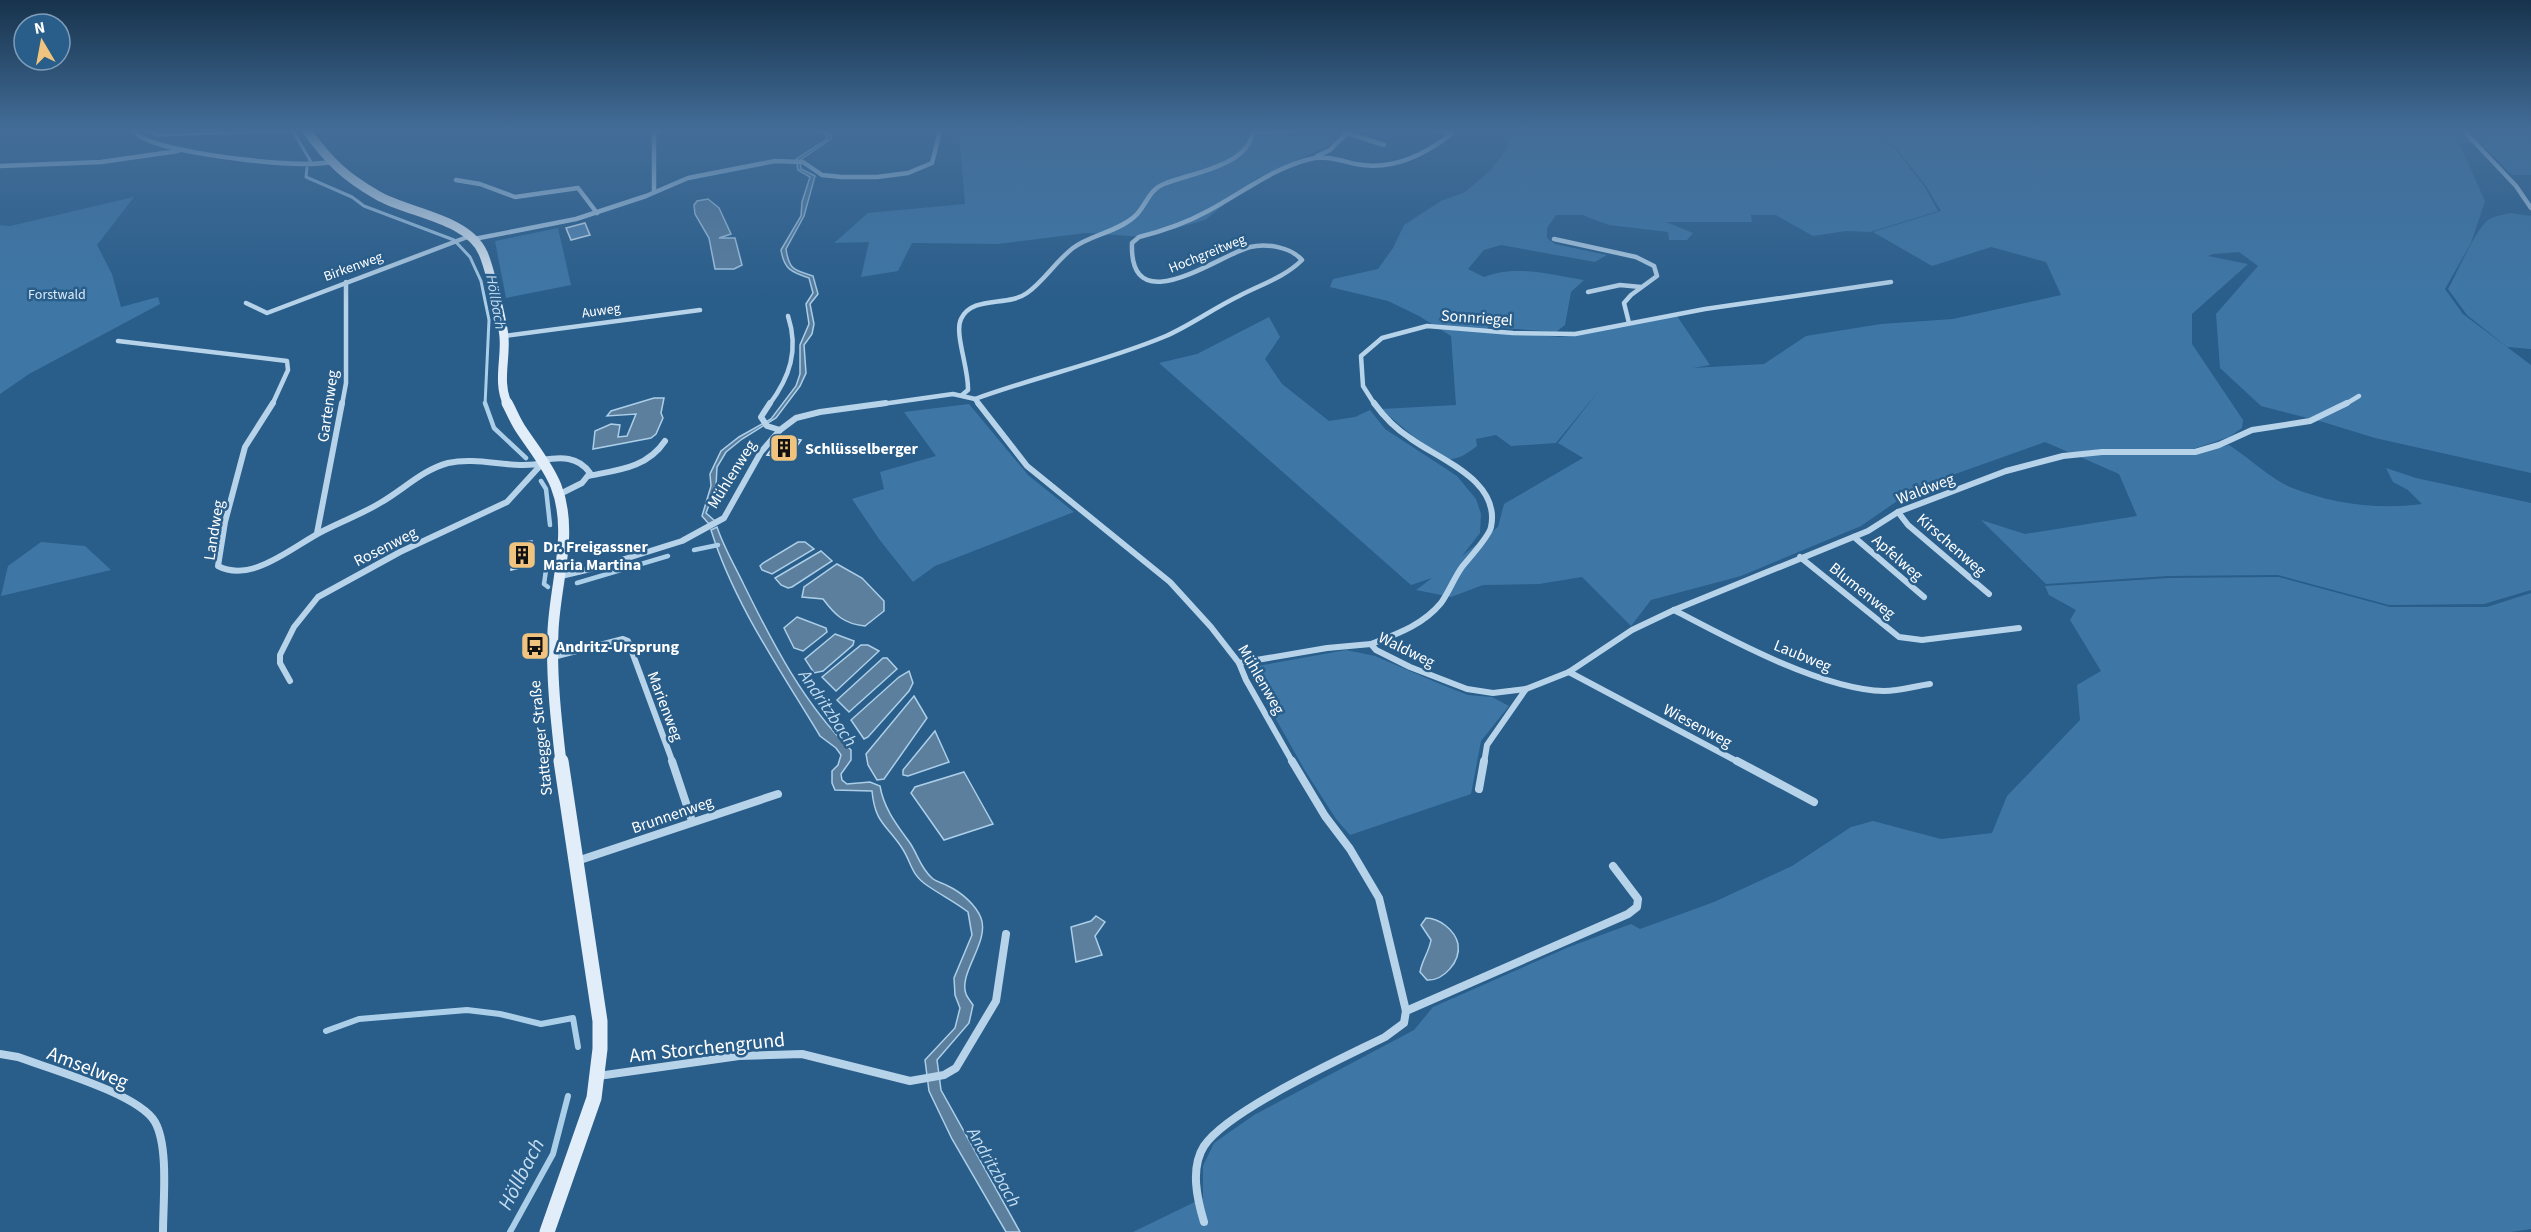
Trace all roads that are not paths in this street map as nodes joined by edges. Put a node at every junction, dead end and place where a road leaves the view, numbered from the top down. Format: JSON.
{"nodes":[{"id":1,"x":367,"y":188,"type":"edge"},
{"id":2,"x":492,"y":188,"type":"edge"},
{"id":3,"x":575,"y":188,"type":"edge"},
{"id":4,"x":579,"y":188,"type":"edge"},
{"id":5,"x":654,"y":188,"type":"edge"},
{"id":6,"x":663,"y":188,"type":"edge"},
{"id":7,"x":1156,"y":188,"type":"edge"},
{"id":8,"x":1245,"y":188,"type":"edge"},
{"id":9,"x":2518,"y":188,"type":"edge"},
{"id":10,"x":654,"y":192,"type":"junction"},
{"id":11,"x":2531,"y":208,"type":"edge"},
{"id":12,"x":597,"y":213,"type":"junction"},
{"id":13,"x":472,"y":237,"type":"junction"},
{"id":14,"x":1554,"y":239,"type":"dead end"},
{"id":15,"x":346,"y":282,"type":"junction"},
{"id":16,"x":1891,"y":282,"type":"dead end"},
{"id":17,"x":1643,"y":287,"type":"junction"},
{"id":18,"x":1588,"y":292,"type":"dead end"},
{"id":19,"x":246,"y":303,"type":"dead end"},
{"id":20,"x":700,"y":310,"type":"dead end"},
{"id":21,"x":788,"y":316,"type":"dead end"},
{"id":22,"x":1629,"y":323,"type":"junction"},
{"id":23,"x":504,"y":336,"type":"junction"},
{"id":24,"x":118,"y":341,"type":"dead end"},
{"id":25,"x":962,"y":394,"type":"junction"},
{"id":26,"x":2359,"y":396,"type":"dead end"},
{"id":27,"x":975,"y":399,"type":"junction"},
{"id":28,"x":780,"y":430,"type":"junction"},
{"id":29,"x":665,"y":441,"type":"dead end"},
{"id":30,"x":543,"y":462,"type":"junction"},
{"id":31,"x":588,"y":476,"type":"junction"},
{"id":32,"x":558,"y":495,"type":"junction"},
{"id":33,"x":1898,"y":512,"type":"junction"},
{"id":34,"x":317,"y":533,"type":"junction"},
{"id":35,"x":1854,"y":537,"type":"junction"},
{"id":36,"x":1800,"y":557,"type":"junction"},
{"id":37,"x":561,"y":576,"type":"junction"},
{"id":38,"x":1989,"y":594,"type":"dead end"},
{"id":39,"x":1924,"y":597,"type":"dead end"},
{"id":40,"x":1674,"y":610,"type":"junction"},
{"id":41,"x":2019,"y":628,"type":"dead end"},
{"id":42,"x":1371,"y":644,"type":"junction"},
{"id":43,"x":552,"y":657,"type":"junction"},
{"id":44,"x":1239,"y":663,"type":"junction"},
{"id":45,"x":1569,"y":672,"type":"junction"},
{"id":46,"x":290,"y":681,"type":"dead end"},
{"id":47,"x":1930,"y":684,"type":"dead end"},
{"id":48,"x":1526,"y":689,"type":"junction"},
{"id":49,"x":1479,"y":789,"type":"dead end"},
{"id":50,"x":778,"y":794,"type":"dead end"},
{"id":51,"x":1814,"y":802,"type":"dead end"},
{"id":52,"x":692,"y":821,"type":"junction"},
{"id":53,"x":574,"y":862,"type":"junction"},
{"id":54,"x":1613,"y":866,"type":"dead end"},
{"id":55,"x":1006,"y":934,"type":"dead end"},
{"id":56,"x":1406,"y":1011,"type":"junction"},
{"id":57,"x":0,"y":1054,"type":"edge"},
{"id":58,"x":598,"y":1076,"type":"junction"},
{"id":59,"x":1204,"y":1222,"type":"dead end"},
{"id":60,"x":164,"y":1232,"type":"edge"},
{"id":61,"x":547,"y":1232,"type":"edge"}],
"edges":[{"from":1,"to":13,"type":"main road"},
{"from":2,"to":3,"type":"street"},
{"from":4,"to":12,"type":"street"},
{"from":5,"to":10,"type":"street"},
{"from":6,"to":10,"type":"street","name":"Birkenweg"},
{"from":7,"to":25,"type":"street"},
{"from":8,"to":27,"type":"street","name":"Hochgreitweg"},
{"from":9,"to":11,"type":"street"},
{"from":10,"to":12,"type":"street","name":"Birkenweg"},
{"from":12,"to":13,"type":"street","name":"Birkenweg"},
{"from":13,"to":15,"type":"street","name":"Birkenweg"},
{"from":13,"to":23,"type":"main road","name":"Stattegger Straße"},
{"from":14,"to":17,"type":"street"},
{"from":15,"to":19,"type":"street","name":"Birkenweg"},
{"from":15,"to":34,"type":"street","name":"Gartenweg"},
{"from":16,"to":22,"type":"street","name":"Sonnriegel"},
{"from":17,"to":18,"type":"street"},
{"from":17,"to":22,"type":"street"},
{"from":20,"to":23,"type":"street","name":"Auweg"},
{"from":21,"to":28,"type":"street"},
{"from":22,"to":42,"type":"street","name":"Sonnriegel"},
{"from":23,"to":30,"type":"main road","name":"Stattegger Straße"},
{"from":24,"to":34,"type":"street","name":"Landweg"},
{"from":25,"to":27,"type":"street"},
{"from":25,"to":28,"type":"street","name":"Mühlenweg"},
{"from":26,"to":33,"type":"street","name":"Waldweg"},
{"from":27,"to":44,"type":"street","name":"Mühlenweg"},
{"from":28,"to":37,"type":"street","name":"Mühlenweg"},
{"from":29,"to":31,"type":"street"},
{"from":30,"to":31,"type":"street","name":"Landweg"},
{"from":30,"to":32,"type":"main road","name":"Stattegger Straße"},
{"from":30,"to":34,"type":"street","name":"Landweg"},
{"from":30,"to":46,"type":"street","name":"Rosenweg"},
{"from":31,"to":32,"type":"street"},
{"from":32,"to":37,"type":"main road","name":"Stattegger Straße"},
{"from":33,"to":35,"type":"street","name":"Waldweg"},
{"from":33,"to":38,"type":"street","name":"Kirschenweg"},
{"from":35,"to":36,"type":"street","name":"Waldweg"},
{"from":35,"to":39,"type":"street","name":"Apfelweg"},
{"from":36,"to":40,"type":"street","name":"Waldweg"},
{"from":36,"to":41,"type":"street","name":"Blumenweg"},
{"from":37,"to":43,"type":"main road","name":"Stattegger Straße"},
{"from":40,"to":45,"type":"street","name":"Waldweg"},
{"from":40,"to":47,"type":"street","name":"Laubweg"},
{"from":42,"to":44,"type":"street","name":"Waldweg"},
{"from":42,"to":48,"type":"street","name":"Waldweg"},
{"from":43,"to":52,"type":"street","name":"Marienweg"},
{"from":43,"to":53,"type":"main road","name":"Stattegger Straße"},
{"from":44,"to":56,"type":"street","name":"Mühlenweg"},
{"from":45,"to":48,"type":"street","name":"Waldweg"},
{"from":45,"to":51,"type":"street","name":"Wiesenweg"},
{"from":48,"to":49,"type":"street"},
{"from":50,"to":52,"type":"street","name":"Brunnenweg"},
{"from":52,"to":53,"type":"street","name":"Brunnenweg"},
{"from":53,"to":58,"type":"main road","name":"Stattegger Straße"},
{"from":54,"to":56,"type":"street"},
{"from":55,"to":58,"type":"street","name":"Am Storchengrund"},
{"from":56,"to":59,"type":"street"},
{"from":57,"to":60,"type":"street","name":"Amselweg"},
{"from":58,"to":61,"type":"main road","name":"Stattegger Straße"}]}
